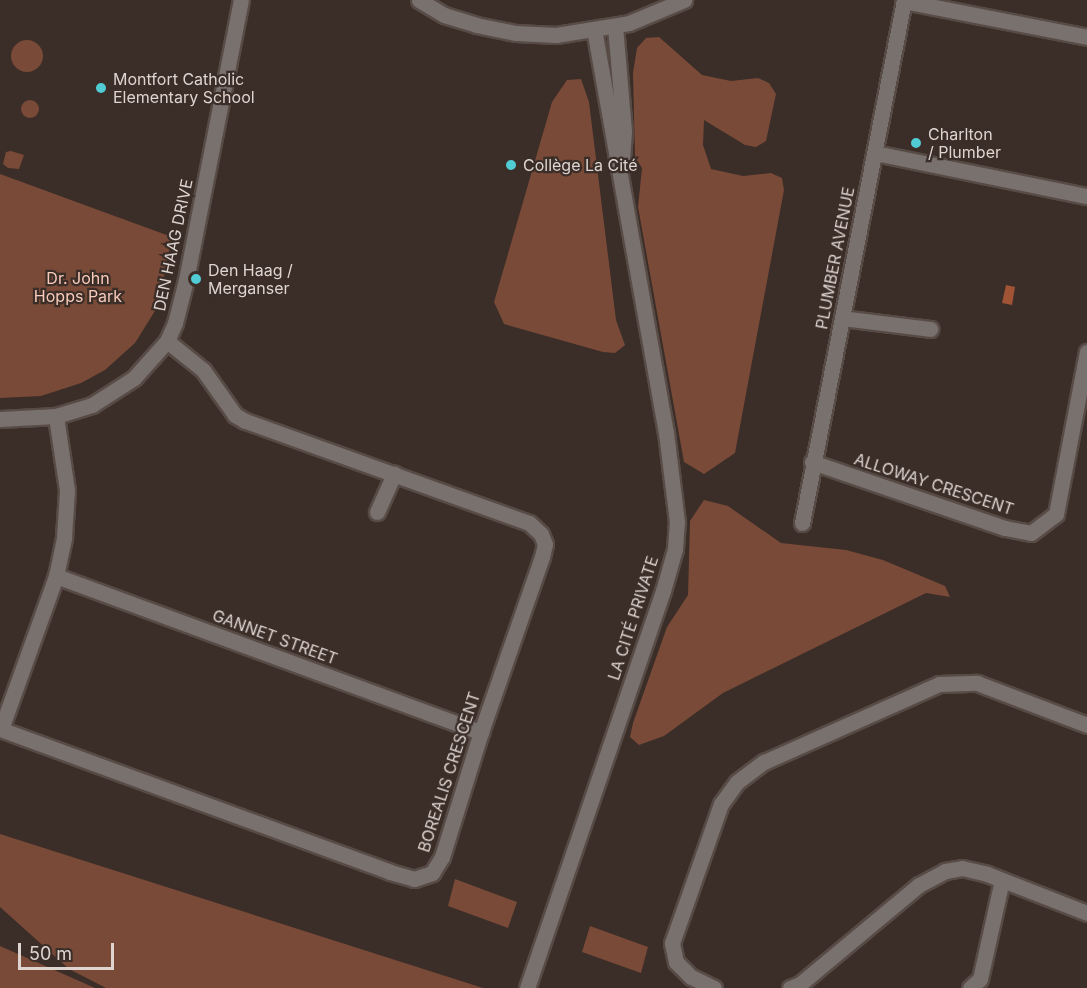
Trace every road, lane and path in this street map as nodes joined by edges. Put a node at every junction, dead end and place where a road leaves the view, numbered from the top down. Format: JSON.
{"nodes":[{"id":1,"x":241,"y":0,"type":"edge"},
{"id":2,"x":419,"y":0,"type":"edge"},
{"id":3,"x":684,"y":0,"type":"edge"},
{"id":4,"x":904,"y":1,"type":"edge"},
{"id":5,"x":615,"y":26,"type":"junction"},
{"id":6,"x":594,"y":30,"type":"junction"},
{"id":7,"x":1087,"y":37,"type":"edge"},
{"id":8,"x":875,"y":153,"type":"junction"},
{"id":9,"x":622,"y":176,"type":"junction"},
{"id":10,"x":1087,"y":196,"type":"edge"},
{"id":11,"x":842,"y":318,"type":"junction"},
{"id":12,"x":930,"y":329,"type":"dead end"},
{"id":13,"x":167,"y":341,"type":"junction"},
{"id":14,"x":1087,"y":352,"type":"edge"},
{"id":15,"x":56,"y":416,"type":"junction"},
{"id":16,"x":0,"y":419,"type":"edge"},
{"id":17,"x":812,"y":462,"type":"junction"},
{"id":18,"x":394,"y":474,"type":"junction"},
{"id":19,"x":377,"y":512,"type":"dead end"},
{"id":20,"x":802,"y":523,"type":"dead end"},
{"id":21,"x":56,"y":576,"type":"junction"},
{"id":22,"x":1087,"y":725,"type":"edge"},
{"id":23,"x":1,"y":729,"type":"edge"},
{"id":24,"x":481,"y":732,"type":"junction"},
{"id":25,"x":1002,"y":880,"type":"junction"},
{"id":26,"x":1087,"y":913,"type":"edge"},
{"id":27,"x":527,"y":988,"type":"edge"},
{"id":28,"x":714,"y":988,"type":"edge"},
{"id":29,"x":790,"y":988,"type":"edge"},
{"id":30,"x":970,"y":988,"type":"edge"}],
"edges":[{"from":1,"to":13,"type":"street","name":"DEN HAAG DRIVE"},
{"from":2,"to":6,"type":"street"},
{"from":3,"to":5,"type":"street"},
{"from":4,"to":7,"type":"street"},
{"from":4,"to":8,"type":"street","name":"PLUMBER AVENUE"},
{"from":5,"to":6,"type":"street"},
{"from":5,"to":9,"type":"street","name":"LA CITÉ PRIVATE"},
{"from":6,"to":9,"type":"street","name":"LA CITÉ PRIVATE"},
{"from":8,"to":10,"type":"street"},
{"from":8,"to":11,"type":"street","name":"PLUMBER AVENUE"},
{"from":9,"to":27,"type":"street","name":"LA CITÉ PRIVATE"},
{"from":11,"to":12,"type":"street"},
{"from":11,"to":17,"type":"street","name":"PLUMBER AVENUE"},
{"from":13,"to":15,"type":"street","name":"DEN HAAG DRIVE"},
{"from":13,"to":18,"type":"street","name":"BOREALIS CRESCENT"},
{"from":14,"to":17,"type":"street","name":"ALLOWAY CRESCENT"},
{"from":15,"to":16,"type":"street","name":"DEN HAAG DRIVE"},
{"from":15,"to":21,"type":"street"},
{"from":17,"to":20,"type":"street","name":"PLUMBER AVENUE"},
{"from":18,"to":19,"type":"street"},
{"from":18,"to":24,"type":"street","name":"BOREALIS CRESCENT"},
{"from":21,"to":23,"type":"street"},
{"from":21,"to":24,"type":"street","name":"GANNET STREET"},
{"from":22,"to":28,"type":"street"},
{"from":23,"to":24,"type":"street","name":"BOREALIS CRESCENT"},
{"from":25,"to":26,"type":"street"},
{"from":25,"to":29,"type":"street"},
{"from":25,"to":30,"type":"street"}]}
